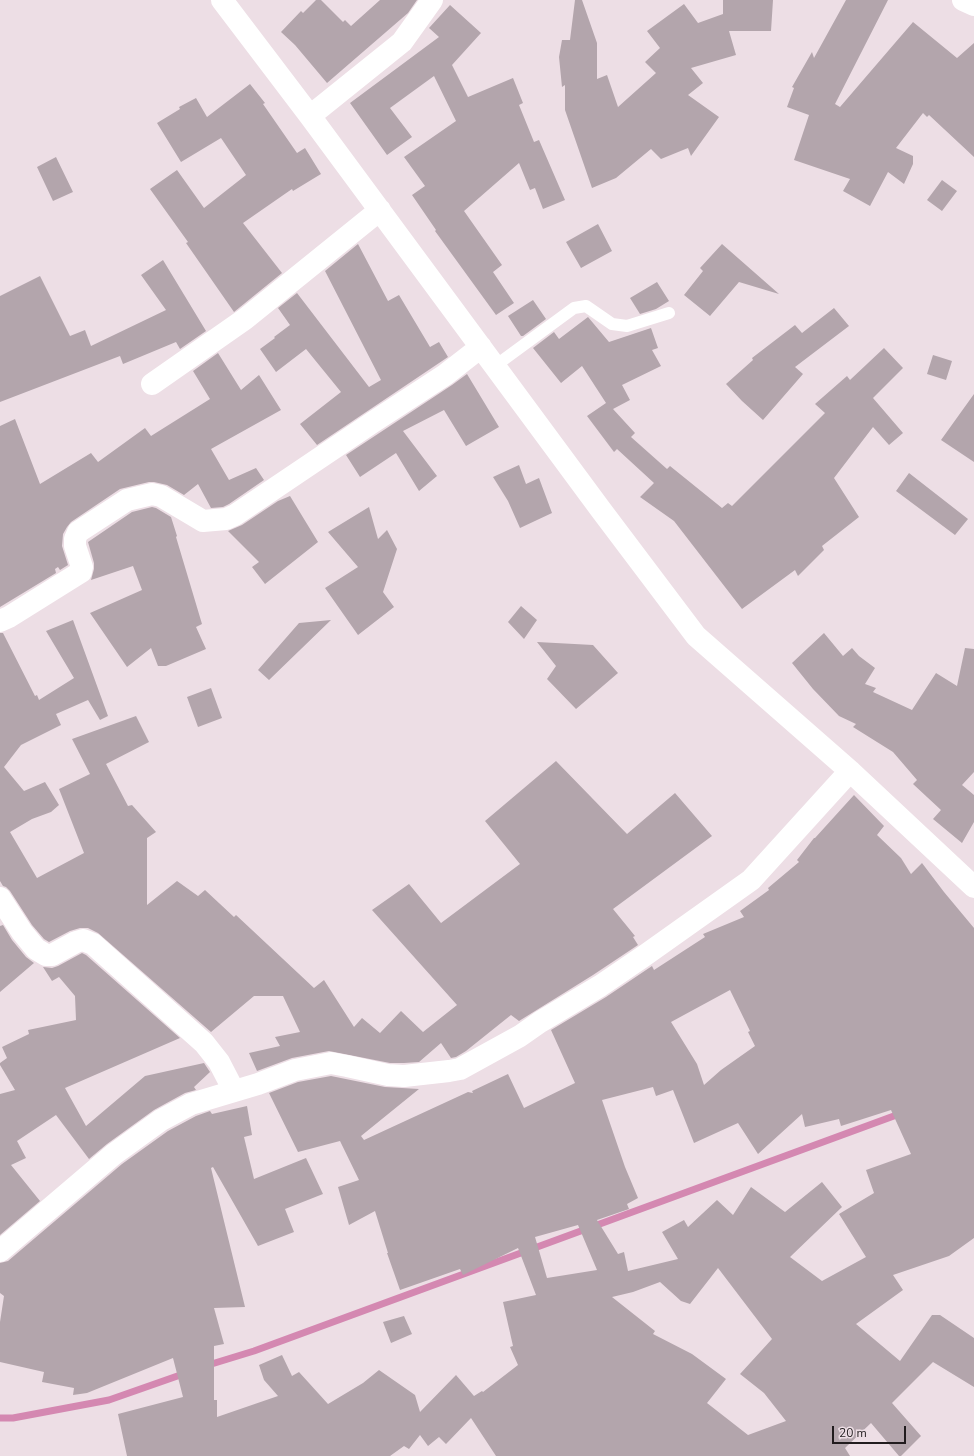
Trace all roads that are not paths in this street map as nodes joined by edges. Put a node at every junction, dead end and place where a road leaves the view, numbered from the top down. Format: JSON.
{"nodes":[{"id":1,"x":222,"y":0,"type":"edge"},
{"id":2,"x":432,"y":0,"type":"edge"},
{"id":3,"x":963,"y":0,"type":"edge"},
{"id":4,"x":974,"y":5,"type":"edge"},
{"id":5,"x":310,"y":116,"type":"junction"},
{"id":6,"x":380,"y":210,"type":"junction"},
{"id":7,"x":669,"y":313,"type":"dead end"},
{"id":8,"x":481,"y":347,"type":"junction"},
{"id":9,"x":494,"y":366,"type":"junction"},
{"id":10,"x":152,"y":384,"type":"dead end"},
{"id":11,"x":0,"y":620,"type":"edge"},
{"id":12,"x":850,"y":771,"type":"junction"},
{"id":13,"x":974,"y":887,"type":"edge"},
{"id":14,"x":0,"y":898,"type":"edge"},
{"id":15,"x":234,"y":1091,"type":"junction"},
{"id":16,"x":0,"y":1251,"type":"edge"}],
"edges":[{"from":1,"to":5,"type":"street"},
{"from":2,"to":5,"type":"street"},
{"from":3,"to":4,"type":"street"},
{"from":5,"to":6,"type":"street"},
{"from":6,"to":8,"type":"street"},
{"from":6,"to":10,"type":"street"},
{"from":7,"to":9,"type":"lane"},
{"from":8,"to":9,"type":"street"},
{"from":8,"to":11,"type":"street"},
{"from":9,"to":12,"type":"street"},
{"from":12,"to":13,"type":"street"},
{"from":12,"to":15,"type":"street"},
{"from":14,"to":15,"type":"street"},
{"from":15,"to":16,"type":"street"}]}
